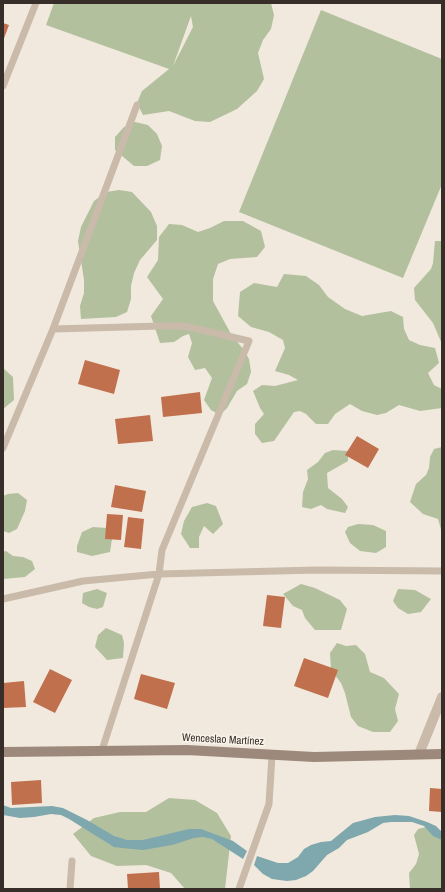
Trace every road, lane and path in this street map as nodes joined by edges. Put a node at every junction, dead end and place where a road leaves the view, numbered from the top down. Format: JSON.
{"nodes":[{"id":1,"x":36,"y":3,"type":"edge"},
{"id":2,"x":3,"y":86,"type":"edge"},
{"id":3,"x":137,"y":105,"type":"dead end"},
{"id":4,"x":53,"y":329,"type":"junction"},
{"id":5,"x":3,"y":448,"type":"edge"},
{"id":6,"x":442,"y":571,"type":"edge"},
{"id":7,"x":158,"y":574,"type":"junction"},
{"id":8,"x":3,"y":598,"type":"edge"},
{"id":9,"x":442,"y":697,"type":"edge"},
{"id":10,"x":102,"y":750,"type":"junction"},
{"id":11,"x":3,"y":752,"type":"edge"},
{"id":12,"x":419,"y":754,"type":"junction"},
{"id":13,"x":442,"y":754,"type":"edge"},
{"id":14,"x":272,"y":755,"type":"junction"},
{"id":15,"x":72,"y":861,"type":"dead end"},
{"id":16,"x":70,"y":889,"type":"edge"},
{"id":17,"x":239,"y":889,"type":"edge"}],
"edges":[{"from":1,"to":2,"type":"lane"},
{"from":3,"to":4,"type":"lane"},
{"from":4,"to":5,"type":"lane"},
{"from":4,"to":7,"type":"lane"},
{"from":6,"to":7,"type":"lane"},
{"from":7,"to":8,"type":"lane"},
{"from":7,"to":10,"type":"lane"},
{"from":9,"to":12,"type":"street"},
{"from":10,"to":11,"type":"main road","name":"Wenceslao Martínez"},
{"from":10,"to":14,"type":"main road","name":"Wenceslao Martínez"},
{"from":12,"to":13,"type":"main road","name":"Wenceslao Martínez"},
{"from":12,"to":14,"type":"main road","name":"Wenceslao Martínez"},
{"from":14,"to":17,"type":"lane"},
{"from":15,"to":16,"type":"lane"}]}
